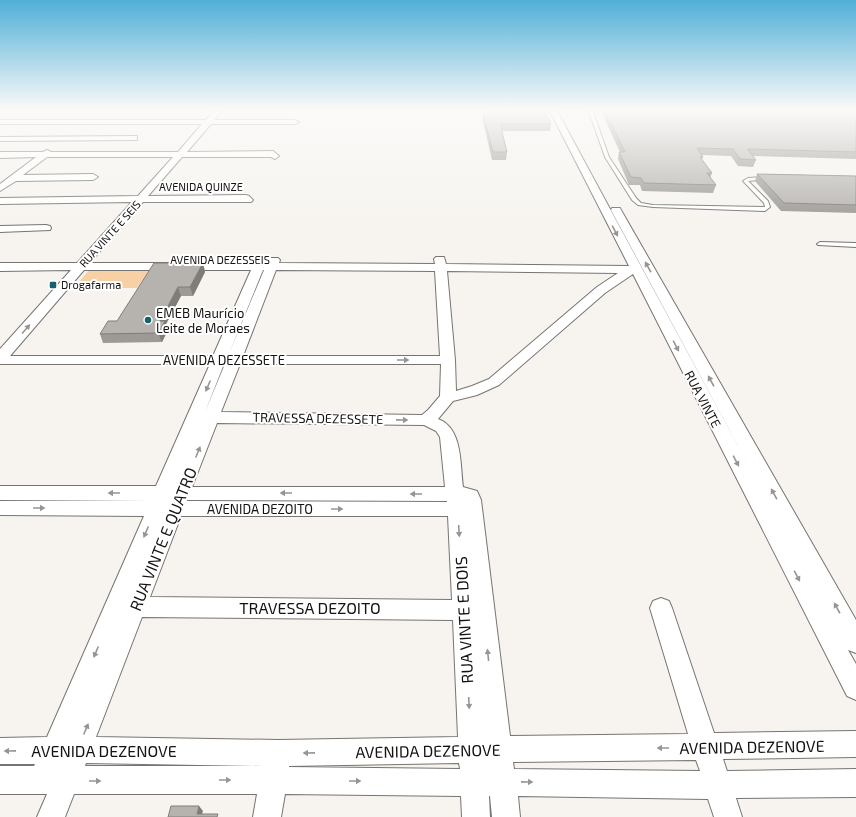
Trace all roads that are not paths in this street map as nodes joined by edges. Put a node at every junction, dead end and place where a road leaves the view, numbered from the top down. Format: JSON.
{"nodes":[{"id":1,"x":52,"y":147,"type":"edge"},
{"id":2,"x":181,"y":147,"type":"edge"},
{"id":3,"x":571,"y":147,"type":"edge"},
{"id":4,"x":581,"y":147,"type":"edge"},
{"id":5,"x":604,"y":147,"type":"edge"},
{"id":6,"x":173,"y":156,"type":"junction"},
{"id":7,"x":219,"y":156,"type":"junction"},
{"id":8,"x":0,"y":157,"type":"edge"},
{"id":9,"x":38,"y":157,"type":"junction"},
{"id":10,"x":93,"y":178,"type":"dead end"},
{"id":11,"x":772,"y":178,"type":"edge"},
{"id":12,"x":5,"y":179,"type":"edge"},
{"id":13,"x":0,"y":188,"type":"edge"},
{"id":14,"x":0,"y":201,"type":"edge"},
{"id":15,"x":134,"y":201,"type":"junction"},
{"id":16,"x":0,"y":205,"type":"edge"},
{"id":17,"x":46,"y":228,"type":"dead end"},
{"id":18,"x":0,"y":229,"type":"edge"},
{"id":19,"x":820,"y":244,"type":"dead end"},
{"id":20,"x":856,"y":245,"type":"edge"},
{"id":21,"x":0,"y":260,"type":"edge"},
{"id":22,"x":78,"y":263,"type":"junction"},
{"id":23,"x":266,"y":263,"type":"junction"},
{"id":24,"x":440,"y":263,"type":"junction"},
{"id":25,"x":0,"y":267,"type":"edge"},
{"id":26,"x":633,"y":270,"type":"junction"},
{"id":27,"x":1,"y":353,"type":"edge"},
{"id":28,"x":448,"y":354,"type":"junction"},
{"id":29,"x":228,"y":355,"type":"junction"},
{"id":30,"x":448,"y":397,"type":"junction"},
{"id":31,"x":203,"y":417,"type":"junction"},
{"id":32,"x":433,"y":423,"type":"junction"},
{"id":33,"x":0,"y":493,"type":"edge"},
{"id":34,"x":169,"y":501,"type":"junction"},
{"id":35,"x":464,"y":502,"type":"junction"},
{"id":36,"x":0,"y":508,"type":"edge"},
{"id":37,"x":136,"y":607,"type":"junction"},
{"id":38,"x":661,"y":608,"type":"dead end"},
{"id":39,"x":474,"y":610,"type":"junction"},
{"id":40,"x":856,"y":642,"type":"edge"},
{"id":41,"x":856,"y":688,"type":"edge"},
{"id":42,"x":856,"y":744,"type":"edge"},
{"id":43,"x":706,"y":748,"type":"junction"},
{"id":44,"x":498,"y":749,"type":"junction"},
{"id":45,"x":66,"y":750,"type":"junction"},
{"id":46,"x":472,"y":750,"type":"junction"},
{"id":47,"x":0,"y":751,"type":"edge"},
{"id":48,"x":278,"y":754,"type":"junction"},
{"id":49,"x":0,"y":780,"type":"edge"},
{"id":50,"x":54,"y":780,"type":"junction"},
{"id":51,"x":273,"y":780,"type":"junction"},
{"id":52,"x":473,"y":782,"type":"junction"},
{"id":53,"x":502,"y":782,"type":"junction"},
{"id":54,"x":856,"y":783,"type":"edge"},
{"id":55,"x":718,"y":785,"type":"junction"},
{"id":56,"x":51,"y":817,"type":"edge"},
{"id":57,"x":267,"y":817,"type":"edge"},
{"id":58,"x":476,"y":817,"type":"edge"},
{"id":59,"x":506,"y":817,"type":"edge"},
{"id":60,"x":728,"y":817,"type":"edge"}],
"edges":[{"from":1,"to":9,"type":"street"},
{"from":2,"to":6,"type":"street","name":"RUA VINTE E SEIS"},
{"from":3,"to":26,"type":"street","name":"RUA VINTE","one_way":true},
{"from":40,"to":4,"type":"street","name":"RUA VINTE","one_way":true},
{"from":5,"to":11,"type":"lane"},
{"from":6,"to":7,"type":"street"},
{"from":6,"to":9,"type":"street"},
{"from":6,"to":15,"type":"street","name":"RUA VINTE E SEIS"},
{"from":7,"to":7,"type":"street"},
{"from":8,"to":9,"type":"street"},
{"from":9,"to":12,"type":"street"},
{"from":10,"to":12,"type":"street"},
{"from":12,"to":13,"type":"street"},
{"from":14,"to":15,"type":"street","name":"AVENIDA QUINZE"},
{"from":15,"to":15,"type":"street","name":"AVENIDA QUINZE"},
{"from":15,"to":16,"type":"street","name":"AVENIDA QUINZE"},
{"from":15,"to":22,"type":"street","name":"RUA VINTE E SEIS"},
{"from":17,"to":18,"type":"street"},
{"from":19,"to":20,"type":"lane"},
{"from":21,"to":22,"type":"street","name":"AVENIDA DEZESSEIS"},
{"from":22,"to":23,"type":"street","name":"AVENIDA DEZESSEIS"},
{"from":22,"to":25,"type":"street","name":"AVENIDA DEZESSEIS"},
{"from":22,"to":27,"type":"street","name":"RUA VINTE E SEIS"},
{"from":23,"to":24,"type":"street","name":"AVENIDA DEZESSEIS"},
{"from":23,"to":29,"type":"street","name":"RUA VINTE E QUATRO"},
{"from":24,"to":26,"type":"street","name":"AVENIDA DEZESSEIS"},
{"from":24,"to":28,"type":"street"},
{"from":26,"to":30,"type":"street"},
{"from":26,"to":41,"type":"street","name":"RUA VINTE","one_way":true},
{"from":27,"to":29,"type":"street","name":"AVENIDA DEZESSETE"},
{"from":28,"to":29,"type":"street","name":"AVENIDA DEZESSETE"},
{"from":28,"to":30,"type":"street"},
{"from":29,"to":31,"type":"street","name":"RUA VINTE E QUATRO"},
{"from":30,"to":32,"type":"street"},
{"from":31,"to":32,"type":"street","name":"TRAVESSA DEZESSETE","one_way":true},
{"from":31,"to":34,"type":"street","name":"RUA VINTE E QUATRO"},
{"from":32,"to":35,"type":"street","name":"RUA VINTE E DOIS"},
{"from":34,"to":33,"type":"street","name":"AVENIDA DEZOITO","one_way":true},
{"from":34,"to":35,"type":"street","name":"AVENIDA DEZOITO"},
{"from":36,"to":34,"type":"street","name":"AVENIDA DEZOITO","one_way":true},
{"from":34,"to":37,"type":"street","name":"RUA VINTE E QUATRO"},
{"from":34,"to":45,"type":"street","name":"RUA VINTE E QUATRO","one_way":true},
{"from":35,"to":39,"type":"street","name":"RUA VINTE E DOIS"},
{"from":37,"to":39,"type":"street","name":"TRAVESSA DEZOITO"},
{"from":45,"to":37,"type":"street","name":"RUA VINTE E QUATRO","one_way":true},
{"from":38,"to":43,"type":"street"},
{"from":44,"to":39,"type":"street","name":"RUA VINTE E DOIS","one_way":true},
{"from":39,"to":46,"type":"street","name":"RUA VINTE E DOIS","one_way":true},
{"from":42,"to":43,"type":"street","name":"AVENIDA DEZENOVE"},
{"from":43,"to":44,"type":"street","name":"AVENIDA DEZENOVE","one_way":true},
{"from":43,"to":55,"type":"street"},
{"from":44,"to":46,"type":"street","name":"AVENIDA DEZENOVE"},
{"from":44,"to":53,"type":"street","name":"RUA VINTE E DOIS"},
{"from":45,"to":47,"type":"street","name":"AVENIDA DEZENOVE","one_way":true},
{"from":45,"to":48,"type":"street","name":"AVENIDA DEZENOVE"},
{"from":45,"to":50,"type":"street","name":"RUA VINTE E QUATRO"},
{"from":46,"to":48,"type":"street","name":"AVENIDA DEZENOVE","one_way":true},
{"from":46,"to":52,"type":"street","name":"RUA VINTE E DOIS"},
{"from":48,"to":51,"type":"street"},
{"from":49,"to":50,"type":"street","name":"AVENIDA DEZENOVE"},
{"from":50,"to":51,"type":"street","name":"AVENIDA DEZENOVE","one_way":true},
{"from":50,"to":56,"type":"street","name":"RUA VINTE E QUATRO"},
{"from":51,"to":52,"type":"street","name":"AVENIDA DEZENOVE","one_way":true},
{"from":51,"to":57,"type":"street"},
{"from":52,"to":53,"type":"street","name":"AVENIDA DEZENOVE"},
{"from":52,"to":58,"type":"street","name":"RUA VINTE E DOIS"},
{"from":53,"to":55,"type":"street","name":"AVENIDA DEZENOVE","one_way":true},
{"from":53,"to":59,"type":"street","name":"RUA VINTE E DOIS"},
{"from":54,"to":55,"type":"street","name":"AVENIDA DEZENOVE"},
{"from":55,"to":60,"type":"street"}]}
